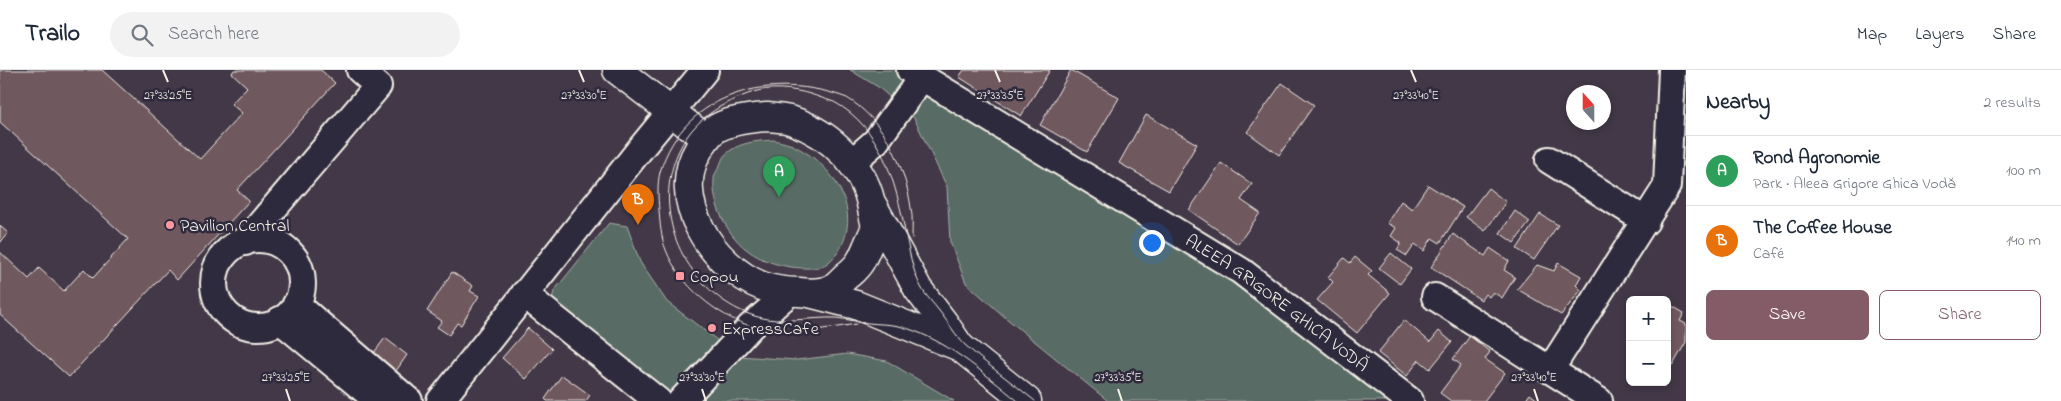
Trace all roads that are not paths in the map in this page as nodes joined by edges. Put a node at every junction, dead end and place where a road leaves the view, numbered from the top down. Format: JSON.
{"nodes":[{"id":1,"x":360,"y":70,"type":"edge"},
{"id":2,"x":617,"y":70,"type":"edge"},
{"id":3,"x":705,"y":70,"type":"edge"},
{"id":4,"x":1672,"y":70,"type":"edge"},
{"id":5,"x":916,"y":74,"type":"edge"},
{"id":6,"x":671,"y":113,"type":"junction"},
{"id":7,"x":705,"y":138,"type":"junction"},
{"id":8,"x":1549,"y":160,"type":"dead end"},
{"id":9,"x":852,"y":162,"type":"junction"},
{"id":10,"x":872,"y":204,"type":"junction"},
{"id":11,"x":1646,"y":220,"type":"junction"},
{"id":12,"x":245,"y":242,"type":"junction"},
{"id":13,"x":800,"y":292,"type":"junction"},
{"id":14,"x":524,"y":294,"type":"junction"},
{"id":15,"x":1435,"y":297,"type":"dead end"},
{"id":16,"x":288,"y":312,"type":"junction"},
{"id":17,"x":960,"y":347,"type":"junction"},
{"id":18,"x":1550,"y":370,"type":"junction"},
{"id":19,"x":378,"y":401,"type":"edge"},
{"id":20,"x":409,"y":401,"type":"edge"},
{"id":21,"x":440,"y":401,"type":"edge"},
{"id":22,"x":658,"y":401,"type":"edge"},
{"id":23,"x":681,"y":401,"type":"edge"},
{"id":24,"x":1026,"y":401,"type":"edge"},
{"id":25,"x":1410,"y":401,"type":"edge"},
{"id":26,"x":1599,"y":401,"type":"edge"}],
"edges":[{"from":1,"to":12,"type":"street"},
{"from":2,"to":6,"type":"main road"},
{"from":3,"to":6,"type":"street"},
{"from":4,"to":11,"type":"street"},
{"from":5,"to":9,"type":"street"},
{"from":5,"to":25,"type":"street","name":"ALEEA GRIGORE GHICA VODĂ"},
{"from":6,"to":7,"type":"main road"},
{"from":6,"to":14,"type":"street"},
{"from":7,"to":9,"type":"main road"},
{"from":7,"to":13,"type":"main road"},
{"from":8,"to":11,"type":"street"},
{"from":9,"to":10,"type":"main road"},
{"from":10,"to":13,"type":"main road"},
{"from":10,"to":17,"type":"main road"},
{"from":11,"to":18,"type":"street"},
{"from":12,"to":16,"type":"street"},
{"from":12,"to":16,"type":"street"},
{"from":13,"to":17,"type":"main road"},
{"from":13,"to":23,"type":"street"},
{"from":14,"to":21,"type":"street"},
{"from":14,"to":22,"type":"street"},
{"from":15,"to":18,"type":"street"},
{"from":16,"to":19,"type":"street"},
{"from":16,"to":20,"type":"street"},
{"from":17,"to":24,"type":"main road"},
{"from":18,"to":26,"type":"street"}]}
